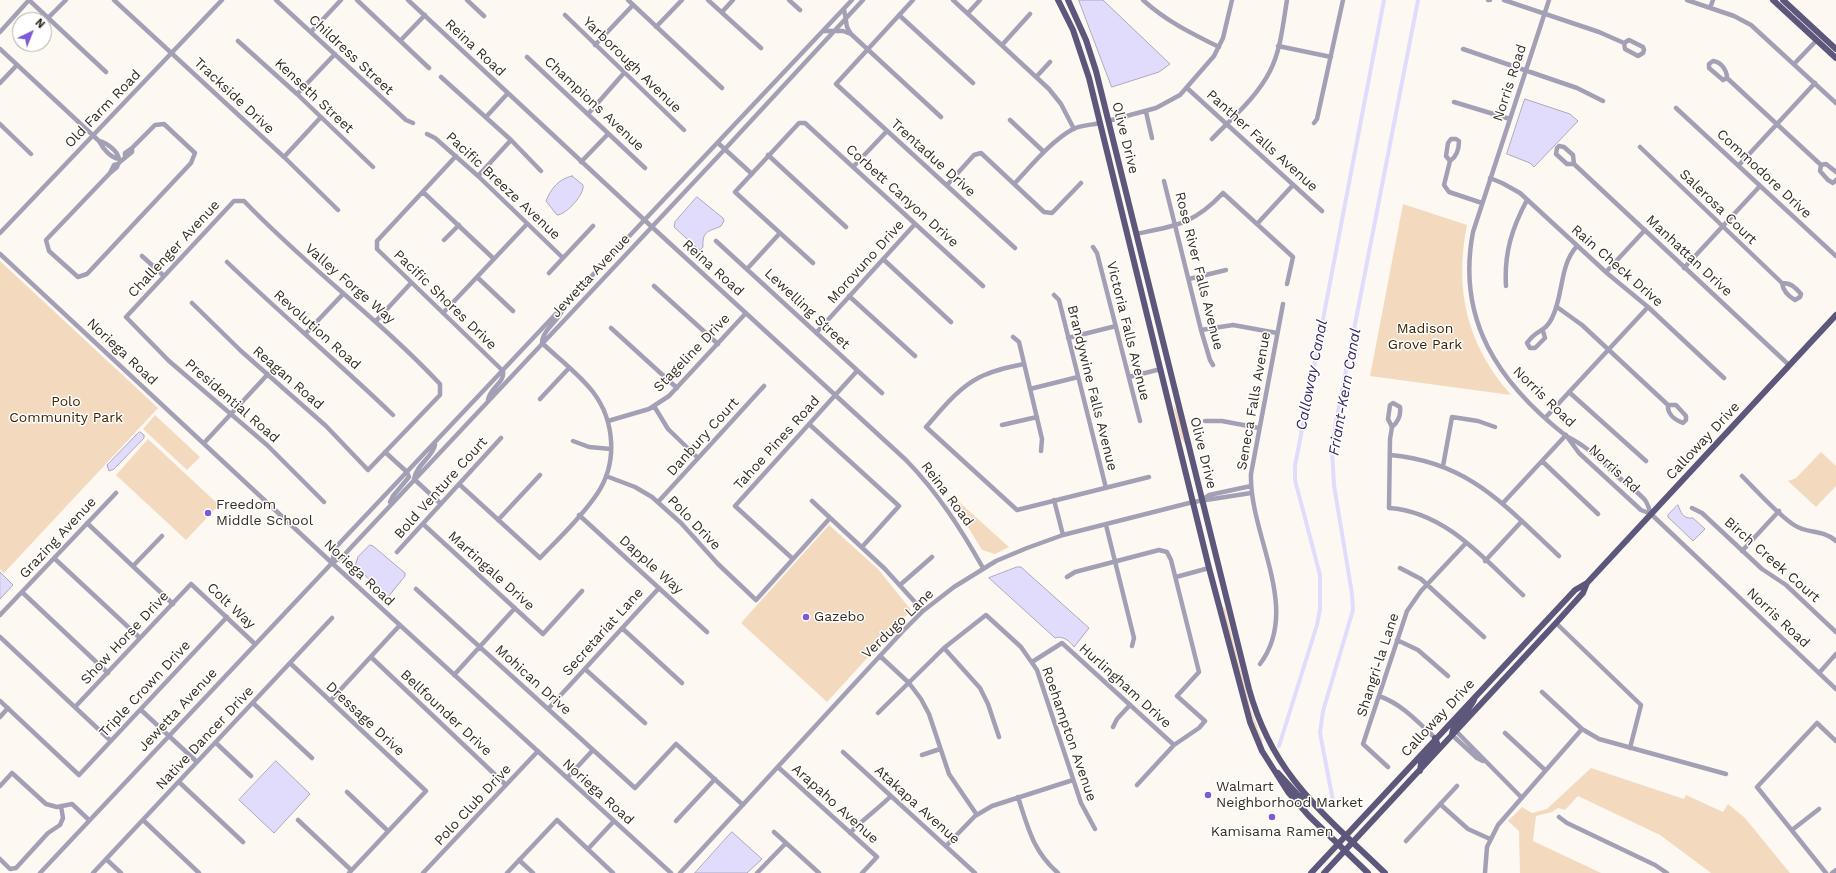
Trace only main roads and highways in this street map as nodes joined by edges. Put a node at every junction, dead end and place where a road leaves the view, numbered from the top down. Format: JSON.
{"nodes":[{"id":1,"x":1058,"y":0,"type":"edge"},
{"id":2,"x":1068,"y":0,"type":"edge"},
{"id":3,"x":1773,"y":0,"type":"edge"},
{"id":4,"x":1783,"y":0,"type":"edge"},
{"id":5,"x":1788,"y":9,"type":"junction"},
{"id":6,"x":1070,"y":24,"type":"junction"},
{"id":7,"x":1816,"y":41,"type":"junction"},
{"id":8,"x":1836,"y":50,"type":"edge"},
{"id":9,"x":1090,"y":52,"type":"junction"},
{"id":10,"x":1836,"y":58,"type":"edge"},
{"id":11,"x":1093,"y":92,"type":"junction"},
{"id":12,"x":1108,"y":121,"type":"junction"},
{"id":13,"x":1100,"y":123,"type":"junction"},
{"id":14,"x":1116,"y":153,"type":"junction"},
{"id":15,"x":1120,"y":204,"type":"junction"},
{"id":16,"x":1136,"y":234,"type":"junction"},
{"id":17,"x":1836,"y":315,"type":"edge"},
{"id":18,"x":1161,"y":369,"type":"junction"},
{"id":19,"x":1176,"y":396,"type":"junction"},
{"id":20,"x":1209,"y":568,"type":"junction"},
{"id":21,"x":1587,"y":583,"type":"junction"},
{"id":22,"x":1575,"y":590,"type":"junction"},
{"id":23,"x":1227,"y":601,"type":"junction"},
{"id":24,"x":1556,"y":623,"type":"junction"},
{"id":25,"x":1476,"y":696,"type":"junction"},
{"id":26,"x":1454,"y":733,"type":"junction"},
{"id":27,"x":1435,"y":738,"type":"junction"},
{"id":28,"x":1420,"y":771,"type":"junction"},
{"id":29,"x":1274,"y":772,"type":"junction"},
{"id":30,"x":1309,"y":800,"type":"junction"},
{"id":31,"x":1345,"y":835,"type":"junction"},
{"id":32,"x":1337,"y":843,"type":"junction"},
{"id":33,"x":1353,"y":843,"type":"junction"},
{"id":34,"x":1345,"y":852,"type":"junction"},
{"id":35,"x":1311,"y":873,"type":"edge"},
{"id":36,"x":1324,"y":873,"type":"edge"},
{"id":37,"x":1368,"y":873,"type":"edge"},
{"id":38,"x":1384,"y":873,"type":"edge"}],
"edges":[{"from":1,"to":6,"type":"main road","name":"Olive Drive"},
{"from":2,"to":9,"type":"main road","name":"Olive Drive"},
{"from":3,"to":5,"type":"main road"},
{"from":4,"to":5,"type":"main road"},
{"from":5,"to":7,"type":"main road"},
{"from":5,"to":8,"type":"main road"},
{"from":6,"to":9,"type":"main road"},
{"from":6,"to":11,"type":"main road","name":"Olive Drive"},
{"from":7,"to":8,"type":"main road"},
{"from":7,"to":10,"type":"main road"},
{"from":9,"to":12,"type":"main road","name":"Olive Drive"},
{"from":11,"to":12,"type":"main road"},
{"from":11,"to":13,"type":"main road","name":"Olive Drive"},
{"from":12,"to":14,"type":"main road","name":"Olive Drive"},
{"from":13,"to":14,"type":"main road"},
{"from":13,"to":15,"type":"main road","name":"Olive Drive"},
{"from":14,"to":16,"type":"main road","name":"Olive Drive"},
{"from":15,"to":16,"type":"main road"},
{"from":15,"to":18,"type":"main road","name":"Olive Drive"},
{"from":16,"to":19,"type":"main road","name":"Olive Drive"},
{"from":17,"to":21,"type":"main road","name":"Calloway Drive"},
{"from":18,"to":19,"type":"main road"},
{"from":18,"to":20,"type":"main road","name":"Olive Drive"},
{"from":19,"to":23,"type":"main road","name":"Olive Drive"},
{"from":20,"to":23,"type":"main road"},
{"from":20,"to":29,"type":"main road","name":"Olive Drive"},
{"from":21,"to":22,"type":"main road","name":"Calloway Drive"},
{"from":21,"to":24,"type":"main road","name":"Calloway Drive"},
{"from":22,"to":24,"type":"main road"},
{"from":22,"to":25,"type":"main road","name":"Calloway Drive"},
{"from":23,"to":30,"type":"main road","name":"Olive Drive"},
{"from":24,"to":26,"type":"main road","name":"Calloway Drive"},
{"from":25,"to":26,"type":"main road"},
{"from":25,"to":27,"type":"main road","name":"Calloway Drive"},
{"from":26,"to":28,"type":"main road","name":"Calloway Drive"},
{"from":27,"to":28,"type":"main road"},
{"from":27,"to":31,"type":"main road","name":"Calloway Drive"},
{"from":28,"to":33,"type":"main road","name":"Calloway Drive"},
{"from":29,"to":30,"type":"main road"},
{"from":29,"to":32,"type":"main road","name":"Olive Drive"},
{"from":30,"to":31,"type":"main road","name":"Olive Drive"},
{"from":31,"to":32,"type":"main road","name":"Calloway Drive"},
{"from":31,"to":33,"type":"main road","name":"Olive Drive"},
{"from":32,"to":34,"type":"main road","name":"Olive Drive"},
{"from":32,"to":35,"type":"main road","name":"Calloway Drive"},
{"from":33,"to":34,"type":"main road","name":"Calloway Drive"},
{"from":33,"to":38,"type":"main road","name":"Olive Drive"},
{"from":34,"to":36,"type":"main road","name":"Calloway Drive"},
{"from":34,"to":37,"type":"main road","name":"Olive Drive"}]}
